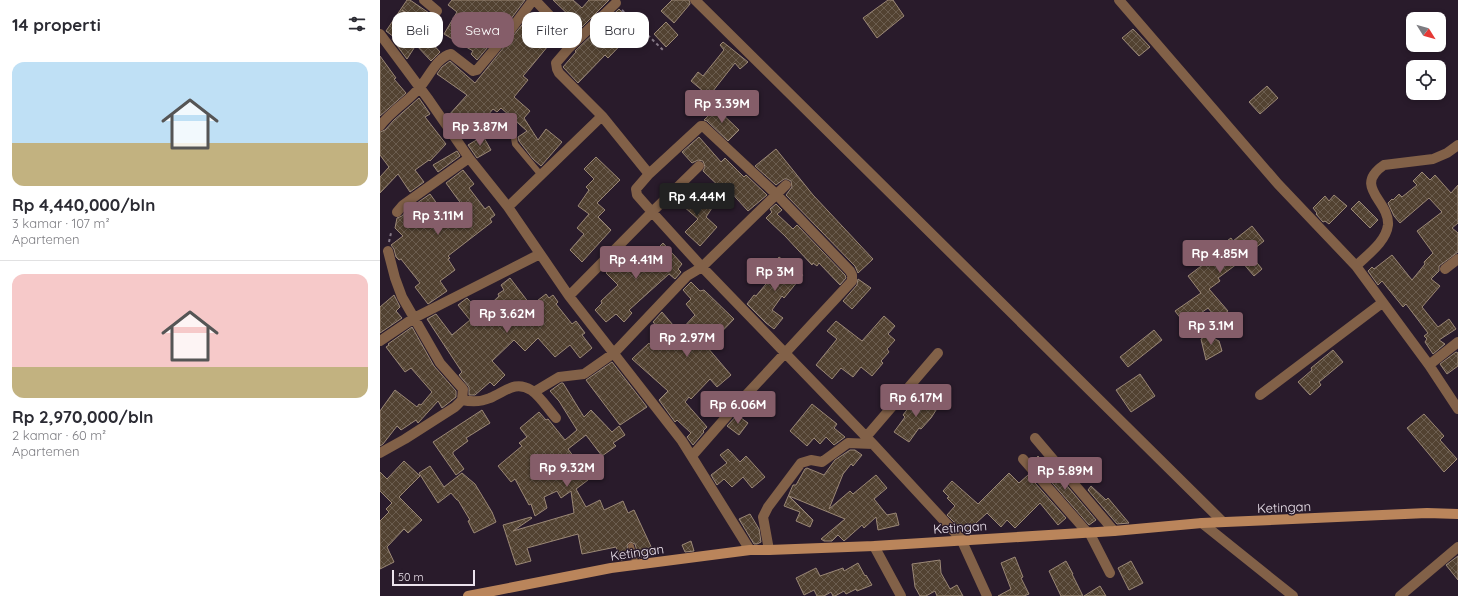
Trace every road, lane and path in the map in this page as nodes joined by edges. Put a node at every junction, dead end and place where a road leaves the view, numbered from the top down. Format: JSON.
{"nodes":[{"id":1,"x":424,"y":0,"type":"edge"},
{"id":2,"x":534,"y":0,"type":"edge"},
{"id":3,"x":695,"y":0,"type":"edge"},
{"id":4,"x":1119,"y":0,"type":"edge"},
{"id":5,"x":616,"y":3,"type":"joint"},
{"id":6,"x":437,"y":11,"type":"dead end"},
{"id":7,"x":380,"y":34,"type":"edge"},
{"id":8,"x":568,"y":49,"type":"junction"},
{"id":9,"x":664,"y":52,"type":"dead end"},
{"id":10,"x":420,"y":88,"type":"junction"},
{"id":11,"x":602,"y":116,"type":"junction"},
{"id":12,"x":380,"y":126,"type":"edge"},
{"id":13,"x":512,"y":127,"type":"dead end"},
{"id":14,"x":1458,"y":145,"type":"edge"},
{"id":15,"x":469,"y":158,"type":"junction"},
{"id":16,"x":699,"y":166,"type":"dead end"},
{"id":17,"x":649,"y":174,"type":"junction"},
{"id":18,"x":541,"y":175,"type":"junction"},
{"id":19,"x":786,"y":185,"type":"dead end"},
{"id":20,"x":777,"y":195,"type":"junction"},
{"id":21,"x":508,"y":207,"type":"junction"},
{"id":22,"x":397,"y":212,"type":"dead end"},
{"id":23,"x":652,"y":212,"type":"junction"},
{"id":24,"x":388,"y":251,"type":"dead end"},
{"id":25,"x":540,"y":254,"type":"junction"},
{"id":26,"x":1458,"y":259,"type":"edge"},
{"id":27,"x":1356,"y":266,"type":"junction"},
{"id":28,"x":702,"y":267,"type":"junction"},
{"id":29,"x":1445,"y":269,"type":"dead end"},
{"id":30,"x":569,"y":296,"type":"junction"},
{"id":31,"x":1382,"y":303,"type":"junction"},
{"id":32,"x":414,"y":318,"type":"junction"},
{"id":33,"x":380,"y":341,"type":"edge"},
{"id":34,"x":1458,"y":342,"type":"edge"},
{"id":35,"x":614,"y":353,"type":"junction"},
{"id":36,"x":938,"y":353,"type":"dead end"},
{"id":37,"x":784,"y":354,"type":"junction"},
{"id":38,"x":1429,"y":365,"type":"junction"},
{"id":39,"x":534,"y":392,"type":"junction"},
{"id":40,"x":1260,"y":395,"type":"dead end"},
{"id":41,"x":462,"y":400,"type":"junction"},
{"id":42,"x":1458,"y":409,"type":"edge"},
{"id":43,"x":556,"y":418,"type":"dead end"},
{"id":44,"x":866,"y":436,"type":"junction"},
{"id":45,"x":1034,"y":438,"type":"dead end"},
{"id":46,"x":873,"y":444,"type":"junction"},
{"id":47,"x":380,"y":453,"type":"edge"},
{"id":48,"x":692,"y":456,"type":"junction"},
{"id":49,"x":1023,"y":459,"type":"dead end"},
{"id":50,"x":1458,"y":514,"type":"edge"},
{"id":51,"x":1223,"y":522,"type":"junction"},
{"id":52,"x":1202,"y":523,"type":"junction"},
{"id":53,"x":1114,"y":531,"type":"junction"},
{"id":54,"x":1088,"y":532,"type":"junction"},
{"id":55,"x":961,"y":540,"type":"junction"},
{"id":56,"x":631,"y":546,"type":"dead end"},
{"id":57,"x":874,"y":546,"type":"junction"},
{"id":58,"x":1458,"y":547,"type":"edge"},
{"id":59,"x":750,"y":550,"type":"junction"},
{"id":60,"x":769,"y":550,"type":"junction"},
{"id":61,"x":636,"y":565,"type":"junction"},
{"id":62,"x":1110,"y":573,"type":"dead end"},
{"id":63,"x":468,"y":596,"type":"edge"},
{"id":64,"x":901,"y":596,"type":"edge"},
{"id":65,"x":987,"y":596,"type":"edge"},
{"id":66,"x":1293,"y":596,"type":"edge"},
{"id":67,"x":1400,"y":596,"type":"edge"}],
"edges":[{"from":1,"to":6,"type":"street"},
{"from":2,"to":8,"type":"street"},
{"from":2,"to":10,"type":"street"},
{"from":3,"to":51,"type":"street"},
{"from":4,"to":27,"type":"street"},
{"from":5,"to":8,"type":"street"},
{"from":5,"to":9,"type":"path"},
{"from":7,"to":10,"type":"street"},
{"from":8,"to":11,"type":"street"},
{"from":10,"to":12,"type":"street"},
{"from":10,"to":15,"type":"street"},
{"from":11,"to":17,"type":"street"},
{"from":11,"to":18,"type":"street"},
{"from":13,"to":18,"type":"lane"},
{"from":14,"to":27,"type":"street"},
{"from":15,"to":21,"type":"street"},
{"from":15,"to":22,"type":"street"},
{"from":16,"to":23,"type":"street"},
{"from":17,"to":20,"type":"street"},
{"from":17,"to":23,"type":"street"},
{"from":18,"to":21,"type":"street"},
{"from":19,"to":20,"type":"street"},
{"from":20,"to":28,"type":"street"},
{"from":20,"to":37,"type":"street"},
{"from":21,"to":25,"type":"street"},
{"from":23,"to":28,"type":"street"},
{"from":23,"to":30,"type":"street"},
{"from":24,"to":32,"type":"street"},
{"from":25,"to":30,"type":"street"},
{"from":25,"to":32,"type":"street"},
{"from":26,"to":29,"type":"street"},
{"from":27,"to":31,"type":"street"},
{"from":28,"to":35,"type":"street"},
{"from":28,"to":37,"type":"street"},
{"from":30,"to":35,"type":"street"},
{"from":31,"to":38,"type":"street"},
{"from":31,"to":40,"type":"street"},
{"from":32,"to":33,"type":"street"},
{"from":32,"to":41,"type":"street"},
{"from":34,"to":38,"type":"street"},
{"from":35,"to":39,"type":"street"},
{"from":35,"to":48,"type":"street"},
{"from":36,"to":44,"type":"street"},
{"from":37,"to":44,"type":"street"},
{"from":37,"to":48,"type":"street"},
{"from":38,"to":42,"type":"street"},
{"from":39,"to":41,"type":"street"},
{"from":39,"to":43,"type":"street"},
{"from":41,"to":47,"type":"street"},
{"from":44,"to":46,"type":"street"},
{"from":45,"to":53,"type":"street"},
{"from":46,"to":55,"type":"street"},
{"from":46,"to":60,"type":"street"},
{"from":48,"to":59,"type":"street"},
{"from":49,"to":54,"type":"street"},
{"from":50,"to":51,"type":"street","name":"Ketingan"},
{"from":51,"to":52,"type":"street","name":"Ketingan"},
{"from":52,"to":53,"type":"street","name":"Ketingan"},
{"from":52,"to":66,"type":"street"},
{"from":53,"to":54,"type":"street","name":"Ketingan"},
{"from":54,"to":55,"type":"street","name":"Ketingan"},
{"from":54,"to":62,"type":"street"},
{"from":55,"to":57,"type":"street","name":"Ketingan"},
{"from":55,"to":65,"type":"street"},
{"from":56,"to":61,"type":"lane"},
{"from":57,"to":60,"type":"street","name":"Ketingan"},
{"from":57,"to":64,"type":"street"},
{"from":58,"to":67,"type":"street"},
{"from":59,"to":60,"type":"street","name":"Ketingan"},
{"from":59,"to":61,"type":"street","name":"Ketingan"},
{"from":61,"to":63,"type":"street","name":"Ketingan"}]}
